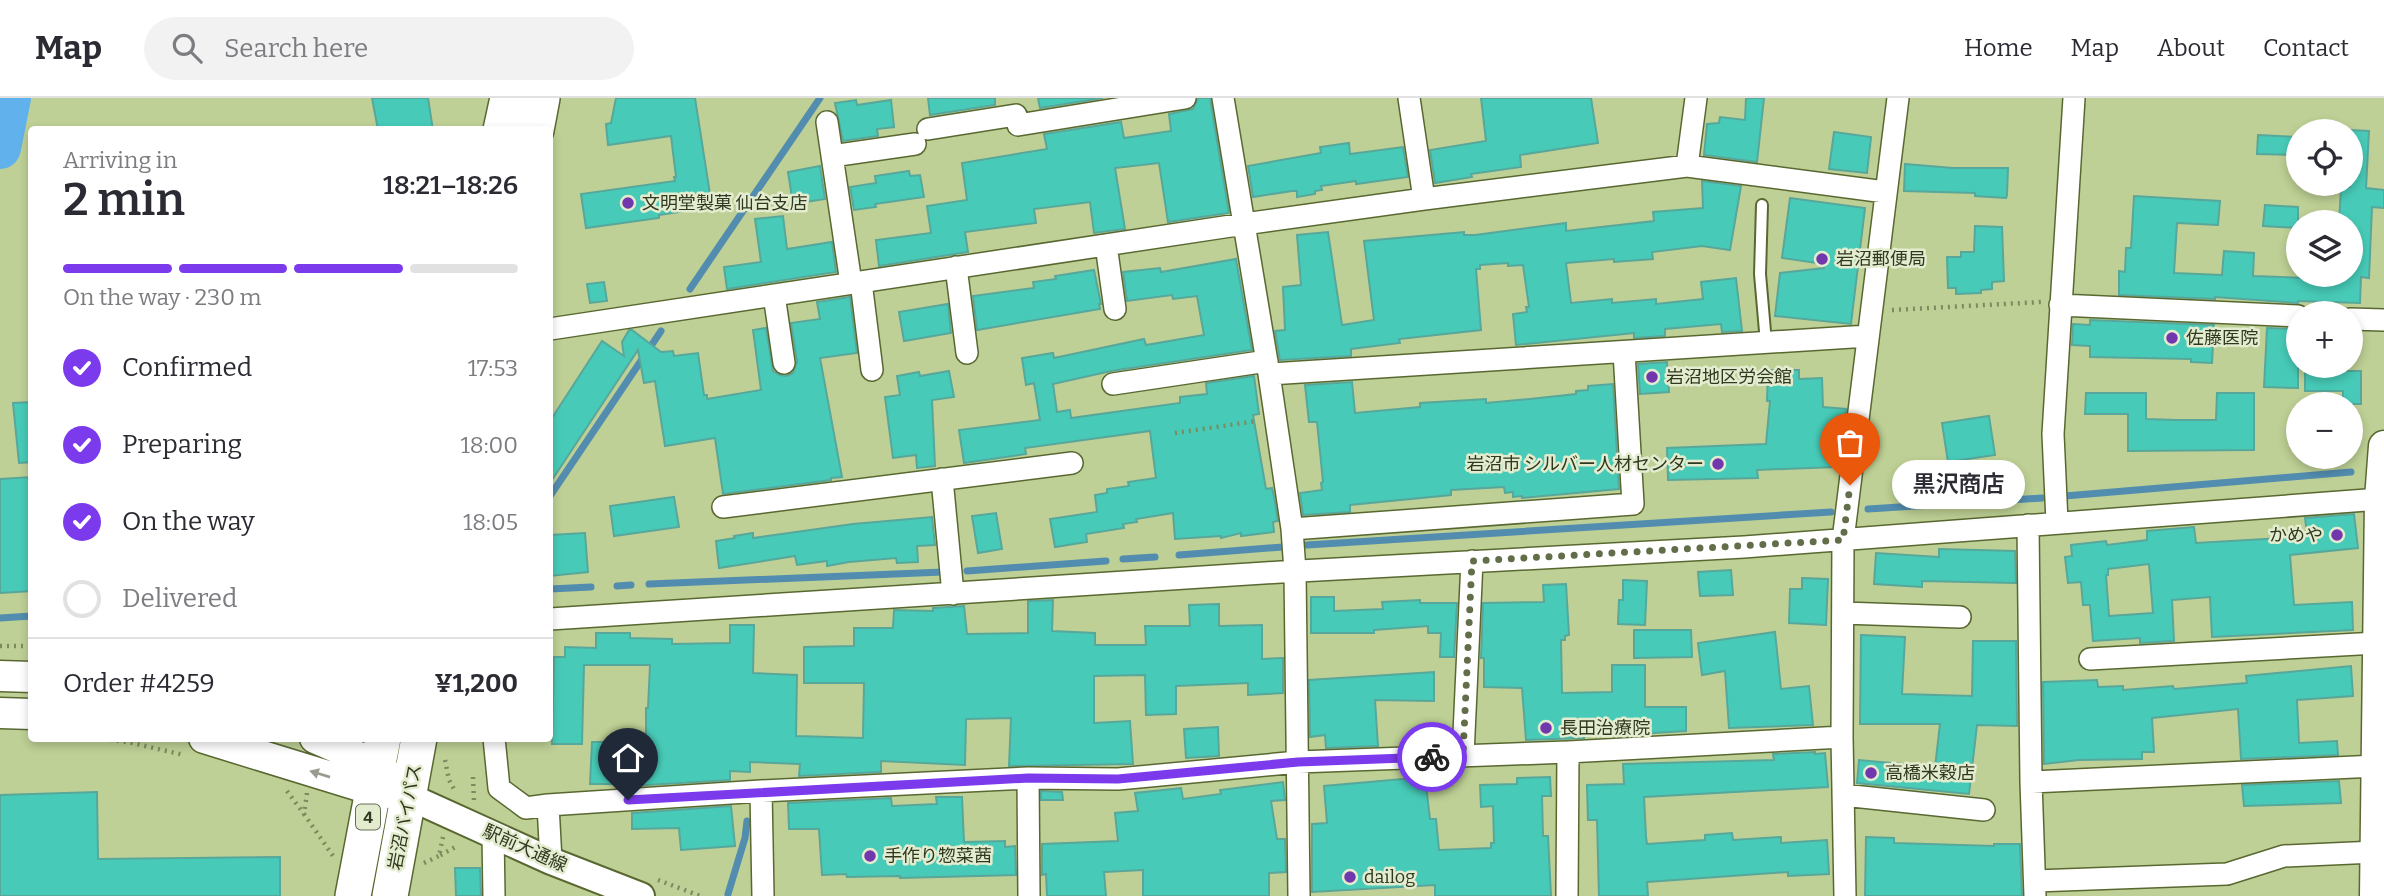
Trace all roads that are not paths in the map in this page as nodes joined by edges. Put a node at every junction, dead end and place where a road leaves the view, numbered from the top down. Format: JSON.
{"nodes":[{"id":1,"x":508,"y":98,"type":"edge"},
{"id":2,"x":542,"y":98,"type":"edge"},
{"id":3,"x":1185,"y":98,"type":"edge"},
{"id":4,"x":1223,"y":98,"type":"edge"},
{"id":5,"x":1409,"y":98,"type":"edge"},
{"id":6,"x":1696,"y":98,"type":"edge"},
{"id":7,"x":1898,"y":98,"type":"edge"},
{"id":8,"x":2074,"y":98,"type":"edge"},
{"id":9,"x":827,"y":122,"type":"dead end"},
{"id":10,"x":502,"y":126,"type":"edge"},
{"id":11,"x":537,"y":126,"type":"edge"},
{"id":12,"x":832,"y":156,"type":"junction"},
{"id":13,"x":1687,"y":166,"type":"junction"},
{"id":14,"x":1885,"y":192,"type":"junction"},
{"id":15,"x":1424,"y":198,"type":"junction"},
{"id":16,"x":1762,"y":205,"type":"dead end"},
{"id":17,"x":1244,"y":224,"type":"junction"},
{"id":18,"x":1106,"y":245,"type":"junction"},
{"id":19,"x":956,"y":267,"type":"junction"},
{"id":20,"x":856,"y":283,"type":"junction"},
{"id":21,"x":775,"y":295,"type":"junction"},
{"id":22,"x":2060,"y":303,"type":"junction"},
{"id":23,"x":1115,"y":309,"type":"dead end"},
{"id":24,"x":2286,"y":315,"type":"edge"},
{"id":25,"x":2363,"y":319,"type":"edge"},
{"id":26,"x":2384,"y":320,"type":"edge"},
{"id":27,"x":553,"y":329,"type":"edge"},
{"id":28,"x":1868,"y":337,"type":"junction"},
{"id":29,"x":1766,"y":343,"type":"junction"},
{"id":30,"x":1624,"y":352,"type":"junction"},
{"id":31,"x":967,"y":353,"type":"dead end"},
{"id":32,"x":784,"y":363,"type":"dead end"},
{"id":33,"x":1268,"y":368,"type":"junction"},
{"id":34,"x":872,"y":370,"type":"dead end"},
{"id":35,"x":1113,"y":384,"type":"dead end"},
{"id":36,"x":2384,"y":446,"type":"edge"},
{"id":37,"x":1072,"y":463,"type":"dead end"},
{"id":38,"x":943,"y":479,"type":"junction"},
{"id":39,"x":2379,"y":499,"type":"junction"},
{"id":40,"x":723,"y":507,"type":"dead end"},
{"id":41,"x":2057,"y":522,"type":"junction"},
{"id":42,"x":2028,"y":525,"type":"junction"},
{"id":43,"x":1292,"y":529,"type":"junction"},
{"id":44,"x":1843,"y":540,"type":"junction"},
{"id":45,"x":1472,"y":561,"type":"junction"},
{"id":46,"x":1295,"y":571,"type":"junction"},
{"id":47,"x":953,"y":594,"type":"junction"},
{"id":48,"x":1843,"y":614,"type":"junction"},
{"id":49,"x":1960,"y":617,"type":"dead end"},
{"id":50,"x":553,"y":619,"type":"edge"},
{"id":51,"x":2377,"y":643,"type":"junction"},
{"id":52,"x":2090,"y":659,"type":"dead end"},
{"id":53,"x":0,"y":676,"type":"edge"},
{"id":54,"x":28,"y":677,"type":"edge"},
{"id":55,"x":0,"y":713,"type":"edge"},
{"id":56,"x":28,"y":714,"type":"edge"},
{"id":57,"x":1842,"y":737,"type":"junction"},
{"id":58,"x":217,"y":742,"type":"edge"},
{"id":59,"x":324,"y":742,"type":"edge"},
{"id":60,"x":494,"y":742,"type":"edge"},
{"id":61,"x":432,"y":748,"type":"edge"},
{"id":62,"x":1568,"y":752,"type":"junction"},
{"id":63,"x":1463,"y":755,"type":"junction"},
{"id":64,"x":1298,"y":762,"type":"junction"},
{"id":65,"x":378,"y":765,"type":"edge"},
{"id":66,"x":2376,"y":766,"type":"junction"},
{"id":67,"x":1028,"y":778,"type":"junction"},
{"id":68,"x":2031,"y":782,"type":"junction"},
{"id":69,"x":761,"y":791,"type":"junction"},
{"id":70,"x":1843,"y":795,"type":"junction"},
{"id":71,"x":410,"y":797,"type":"junction"},
{"id":72,"x":548,"y":805,"type":"junction"},
{"id":73,"x":1984,"y":810,"type":"dead end"},
{"id":74,"x":493,"y":834,"type":"junction"},
{"id":75,"x":2375,"y":852,"type":"junction"},
{"id":76,"x":551,"y":861,"type":"junction"},
{"id":77,"x":347,"y":881,"type":"edge"},
{"id":78,"x":2035,"y":889,"type":"edge"},
{"id":79,"x":390,"y":896,"type":"edge"},
{"id":80,"x":494,"y":896,"type":"edge"},
{"id":81,"x":641,"y":896,"type":"edge"},
{"id":82,"x":763,"y":896,"type":"edge"},
{"id":83,"x":1029,"y":896,"type":"edge"},
{"id":84,"x":1299,"y":896,"type":"edge"},
{"id":85,"x":1567,"y":896,"type":"edge"},
{"id":86,"x":1845,"y":896,"type":"edge"},
{"id":87,"x":2375,"y":896,"type":"edge"}],
"edges":[{"from":1,"to":10,"type":"highway"},
{"from":2,"to":11,"type":"highway"},
{"from":3,"to":12,"type":"street"},
{"from":4,"to":17,"type":"street"},
{"from":5,"to":15,"type":"street"},
{"from":6,"to":13,"type":"street"},
{"from":7,"to":14,"type":"street"},
{"from":8,"to":22,"type":"street"},
{"from":9,"to":12,"type":"street"},
{"from":12,"to":20,"type":"street"},
{"from":13,"to":14,"type":"street"},
{"from":13,"to":15,"type":"street"},
{"from":14,"to":28,"type":"street"},
{"from":15,"to":17,"type":"street"},
{"from":16,"to":29,"type":"lane"},
{"from":17,"to":18,"type":"street"},
{"from":17,"to":33,"type":"street"},
{"from":18,"to":19,"type":"street"},
{"from":18,"to":23,"type":"street"},
{"from":19,"to":20,"type":"street"},
{"from":19,"to":31,"type":"street"},
{"from":20,"to":21,"type":"street"},
{"from":20,"to":34,"type":"street"},
{"from":21,"to":27,"type":"street"},
{"from":21,"to":32,"type":"street"},
{"from":22,"to":24,"type":"street"},
{"from":22,"to":41,"type":"street"},
{"from":25,"to":26,"type":"street"},
{"from":28,"to":29,"type":"street"},
{"from":28,"to":44,"type":"street"},
{"from":29,"to":30,"type":"street"},
{"from":30,"to":33,"type":"street"},
{"from":30,"to":43,"type":"street"},
{"from":33,"to":35,"type":"street"},
{"from":33,"to":43,"type":"street"},
{"from":36,"to":39,"type":"main road"},
{"from":37,"to":38,"type":"street"},
{"from":38,"to":40,"type":"street"},
{"from":38,"to":47,"type":"street"},
{"from":39,"to":41,"type":"street"},
{"from":39,"to":51,"type":"main road"},
{"from":41,"to":42,"type":"street"},
{"from":42,"to":44,"type":"street"},
{"from":42,"to":68,"type":"street"},
{"from":43,"to":46,"type":"street"},
{"from":44,"to":45,"type":"street"},
{"from":44,"to":48,"type":"street"},
{"from":45,"to":46,"type":"street"},
{"from":45,"to":63,"type":"street"},
{"from":46,"to":47,"type":"street"},
{"from":46,"to":64,"type":"street"},
{"from":47,"to":50,"type":"street"},
{"from":48,"to":49,"type":"street"},
{"from":48,"to":57,"type":"street"},
{"from":51,"to":52,"type":"street"},
{"from":51,"to":66,"type":"main road"},
{"from":53,"to":54,"type":"main road"},
{"from":55,"to":56,"type":"main road"},
{"from":57,"to":62,"type":"street"},
{"from":57,"to":70,"type":"street"},
{"from":65,"to":58,"type":"main road","one_way":true},
{"from":59,"to":65,"type":"main road"},
{"from":60,"to":72,"type":"street"},
{"from":61,"to":71,"type":"highway","name":"岩沼バイパス","number":"4"},
{"from":62,"to":63,"type":"street"},
{"from":62,"to":85,"type":"street"},
{"from":63,"to":64,"type":"street"},
{"from":64,"to":67,"type":"street"},
{"from":64,"to":84,"type":"street"},
{"from":65,"to":71,"type":"main road"},
{"from":65,"to":77,"type":"highway","name":"岩沼バイパス","number":"4"},
{"from":66,"to":68,"type":"street"},
{"from":66,"to":75,"type":"main road"},
{"from":67,"to":69,"type":"street"},
{"from":67,"to":83,"type":"street"},
{"from":68,"to":78,"type":"street"},
{"from":69,"to":72,"type":"street"},
{"from":69,"to":82,"type":"street"},
{"from":70,"to":73,"type":"street"},
{"from":70,"to":86,"type":"street"},
{"from":71,"to":74,"type":"street","name":"駅前大通線"},
{"from":71,"to":79,"type":"highway","name":"岩沼バイパス","number":"4"},
{"from":72,"to":76,"type":"street"},
{"from":74,"to":76,"type":"street","name":"駅前大通線"},
{"from":74,"to":80,"type":"street"},
{"from":75,"to":78,"type":"street"},
{"from":75,"to":87,"type":"main road"},
{"from":76,"to":81,"type":"street","name":"駅前大通線"}]}
